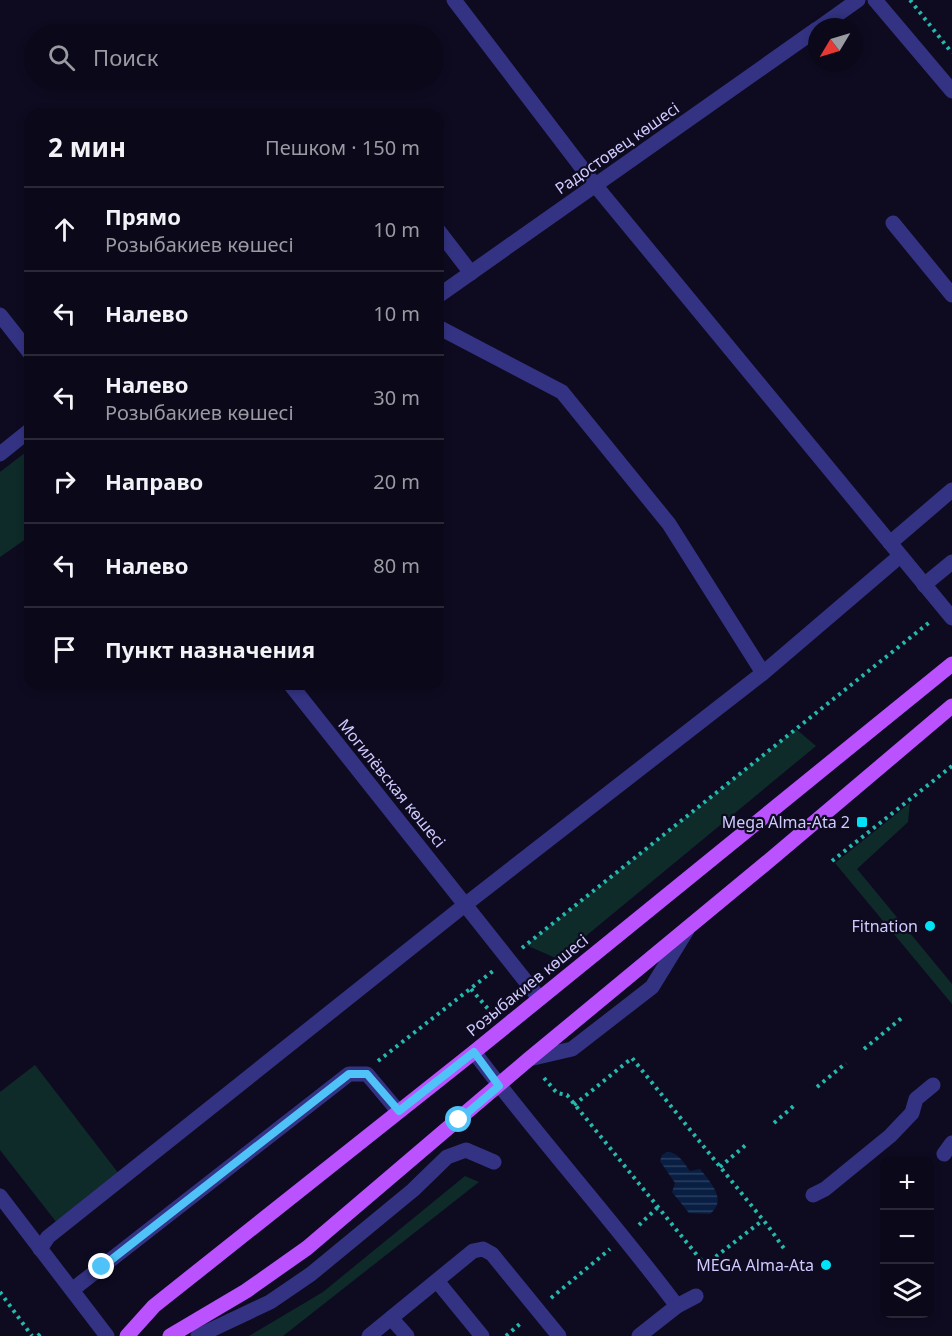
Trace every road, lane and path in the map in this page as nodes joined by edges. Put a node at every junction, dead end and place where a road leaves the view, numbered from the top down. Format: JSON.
{"nodes":[{"id":1,"x":454,"y":0,"type":"edge"},
{"id":2,"x":858,"y":0,"type":"edge"},
{"id":3,"x":875,"y":0,"type":"edge"},
{"id":4,"x":910,"y":0,"type":"edge"},
{"id":5,"x":832,"y":18,"type":"edge"},
{"id":6,"x":808,"y":35,"type":"edge"},
{"id":7,"x":952,"y":53,"type":"edge"},
{"id":8,"x":952,"y":91,"type":"edge"},
{"id":9,"x":595,"y":185,"type":"junction"},
{"id":10,"x":893,"y":223,"type":"dead end"},
{"id":11,"x":444,"y":238,"type":"edge"},
{"id":12,"x":471,"y":273,"type":"junction"},
{"id":13,"x":444,"y":292,"type":"edge"},
{"id":14,"x":952,"y":296,"type":"edge"},
{"id":15,"x":0,"y":315,"type":"edge"},
{"id":16,"x":444,"y":330,"type":"edge"},
{"id":17,"x":24,"y":346,"type":"edge"},
{"id":18,"x":24,"y":435,"type":"edge"},
{"id":19,"x":0,"y":454,"type":"edge"},
{"id":20,"x":952,"y":490,"type":"edge"},
{"id":21,"x":890,"y":543,"type":"junction"},
{"id":22,"x":900,"y":556,"type":"junction"},
{"id":23,"x":952,"y":562,"type":"edge"},
{"id":24,"x":924,"y":585,"type":"junction"},
{"id":25,"x":952,"y":618,"type":"edge"},
{"id":26,"x":952,"y":664,"type":"edge"},
{"id":27,"x":763,"y":673,"type":"junction"},
{"id":28,"x":295,"y":690,"type":"edge"},
{"id":29,"x":952,"y":708,"type":"edge"},
{"id":30,"x":952,"y":766,"type":"edge"},
{"id":31,"x":832,"y":861,"type":"dead end"},
{"id":32,"x":465,"y":904,"type":"junction"},
{"id":33,"x":690,"y":926,"type":"junction"},
{"id":34,"x":471,"y":988,"type":"dead end"},
{"id":35,"x":539,"y":998,"type":"junction"},
{"id":36,"x":489,"y":1010,"type":"dead end"},
{"id":37,"x":904,"y":1016,"type":"dead end"},
{"id":38,"x":864,"y":1049,"type":"dead end"},
{"id":39,"x":474,"y":1052,"type":"junction"},
{"id":40,"x":529,"y":1059,"type":"junction"},
{"id":41,"x":846,"y":1063,"type":"dead end"},
{"id":42,"x":544,"y":1078,"type":"dead end"},
{"id":43,"x":933,"y":1085,"type":"dead end"},
{"id":44,"x":499,"y":1086,"type":"junction"},
{"id":45,"x":817,"y":1087,"type":"dead end"},
{"id":46,"x":574,"y":1104,"type":"junction"},
{"id":47,"x":796,"y":1104,"type":"dead end"},
{"id":48,"x":399,"y":1111,"type":"junction"},
{"id":49,"x":774,"y":1123,"type":"dead end"},
{"id":50,"x":748,"y":1143,"type":"dead end"},
{"id":51,"x":494,"y":1162,"type":"dead end"},
{"id":52,"x":720,"y":1167,"type":"junction"},
{"id":53,"x":813,"y":1195,"type":"dead end"},
{"id":54,"x":0,"y":1196,"type":"edge"},
{"id":55,"x":658,"y":1208,"type":"junction"},
{"id":56,"x":763,"y":1220,"type":"junction"},
{"id":57,"x":624,"y":1237,"type":"junction"},
{"id":58,"x":40,"y":1249,"type":"junction"},
{"id":59,"x":784,"y":1250,"type":"dead end"},
{"id":60,"x":437,"y":1281,"type":"junction"},
{"id":61,"x":72,"y":1290,"type":"junction"},
{"id":62,"x":0,"y":1292,"type":"edge"},
{"id":63,"x":696,"y":1296,"type":"dead end"},
{"id":64,"x":676,"y":1305,"type":"junction"},
{"id":65,"x":538,"y":1309,"type":"junction"},
{"id":66,"x":392,"y":1318,"type":"junction"},
{"id":67,"x":43,"y":1331,"type":"dead end"},
{"id":68,"x":32,"y":1336,"type":"edge"},
{"id":69,"x":38,"y":1336,"type":"edge"},
{"id":70,"x":107,"y":1336,"type":"edge"},
{"id":71,"x":127,"y":1336,"type":"edge"},
{"id":72,"x":170,"y":1336,"type":"edge"},
{"id":73,"x":198,"y":1336,"type":"edge"},
{"id":74,"x":369,"y":1336,"type":"edge"},
{"id":75,"x":407,"y":1336,"type":"edge"},
{"id":76,"x":482,"y":1336,"type":"edge"},
{"id":77,"x":506,"y":1336,"type":"edge"},
{"id":78,"x":559,"y":1336,"type":"edge"},
{"id":79,"x":639,"y":1336,"type":"edge"}],
"edges":[{"from":1,"to":9,"type":"street"},
{"from":2,"to":5,"type":"street","name":"Радостовец көшесі"},
{"from":3,"to":8,"type":"street"},
{"from":4,"to":7,"type":"path"},
{"from":6,"to":9,"type":"street","name":"Радостовец көшесі"},
{"from":9,"to":12,"type":"street","name":"Радостовец көшесі"},
{"from":9,"to":21,"type":"street"},
{"from":10,"to":14,"type":"street"},
{"from":11,"to":12,"type":"street"},
{"from":12,"to":13,"type":"street","name":"Радостовец көшесі"},
{"from":15,"to":17,"type":"street"},
{"from":16,"to":27,"type":"street"},
{"from":18,"to":19,"type":"street"},
{"from":20,"to":21,"type":"street"},
{"from":21,"to":22,"type":"street"},
{"from":22,"to":24,"type":"street"},
{"from":22,"to":27,"type":"street"},
{"from":23,"to":24,"type":"street"},
{"from":24,"to":25,"type":"street"},
{"from":26,"to":35,"type":"main road","name":"Розыбакиев көшесі"},
{"from":27,"to":32,"type":"street"},
{"from":28,"to":32,"type":"street","name":"Могилёвская көшесі"},
{"from":29,"to":33,"type":"main road"},
{"from":30,"to":31,"type":"path"},
{"from":32,"to":35,"type":"street","name":"Могилёвская көшесі"},
{"from":32,"to":58,"type":"street"},
{"from":33,"to":40,"type":"main road"},
{"from":33,"to":40,"type":"street"},
{"from":34,"to":36,"type":"path"},
{"from":35,"to":39,"type":"main road","name":"Розыбакиев көшесі"},
{"from":37,"to":38,"type":"path"},
{"from":39,"to":44,"type":"street"},
{"from":39,"to":48,"type":"main road","name":"Розыбакиев көшесі"},
{"from":40,"to":44,"type":"main road"},
{"from":41,"to":45,"type":"path"},
{"from":42,"to":46,"type":"path"},
{"from":43,"to":53,"type":"street"},
{"from":44,"to":57,"type":"street"},
{"from":44,"to":72,"type":"main road"},
{"from":46,"to":52,"type":"path"},
{"from":46,"to":55,"type":"path"},
{"from":47,"to":49,"type":"path"},
{"from":48,"to":61,"type":"street"},
{"from":48,"to":71,"type":"main road","name":"Розыбакиев көшесі"},
{"from":50,"to":52,"type":"path"},
{"from":51,"to":73,"type":"street"},
{"from":52,"to":56,"type":"path"},
{"from":54,"to":58,"type":"street"},
{"from":55,"to":56,"type":"path"},
{"from":55,"to":57,"type":"path"},
{"from":56,"to":59,"type":"path"},
{"from":57,"to":64,"type":"street"},
{"from":57,"to":65,"type":"path"},
{"from":58,"to":61,"type":"street"},
{"from":60,"to":65,"type":"street"},
{"from":60,"to":66,"type":"street"},
{"from":60,"to":76,"type":"street"},
{"from":61,"to":70,"type":"street"},
{"from":62,"to":68,"type":"path"},
{"from":63,"to":64,"type":"street"},
{"from":64,"to":79,"type":"street"},
{"from":65,"to":77,"type":"path"},
{"from":65,"to":78,"type":"street"},
{"from":66,"to":74,"type":"street"},
{"from":66,"to":75,"type":"street"},
{"from":67,"to":69,"type":"path"}]}
